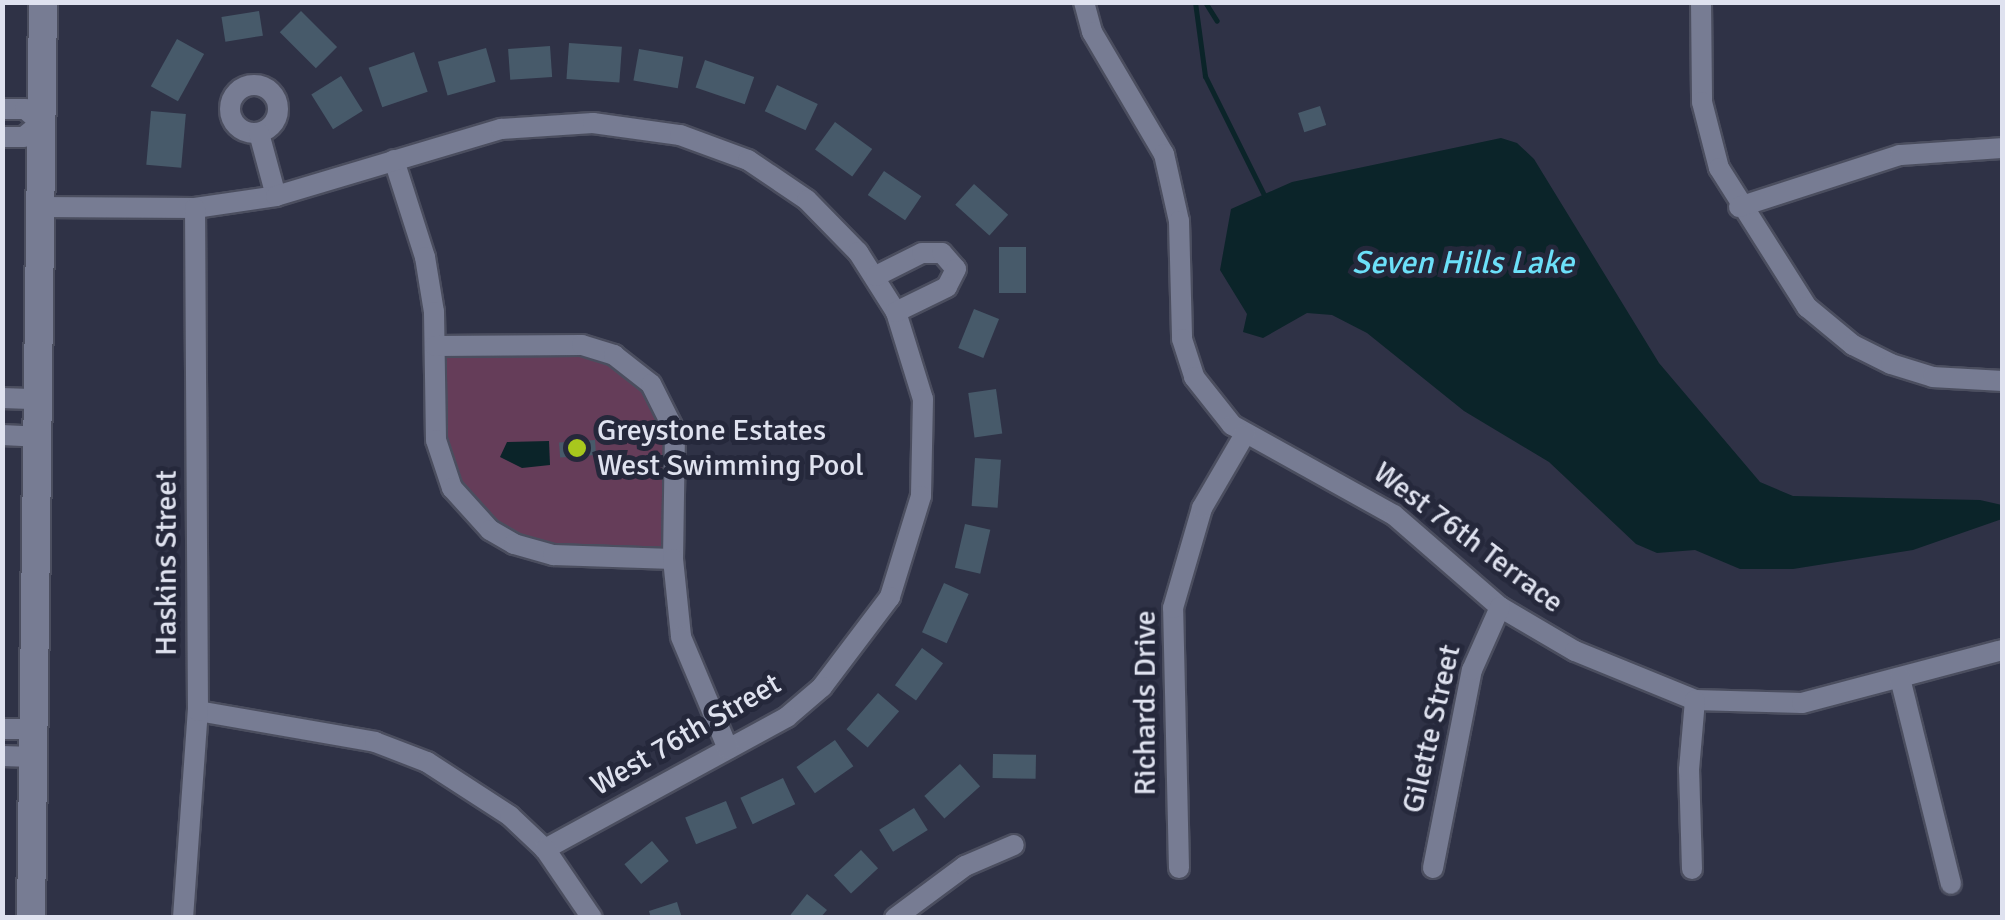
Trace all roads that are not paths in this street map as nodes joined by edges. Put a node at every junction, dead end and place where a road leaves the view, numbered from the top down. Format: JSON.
{"nodes":[{"id":1,"x":43,"y":2,"type":"edge"},
{"id":2,"x":1084,"y":2,"type":"edge"},
{"id":3,"x":1702,"y":2,"type":"edge"},
{"id":4,"x":2,"y":109,"type":"edge"},
{"id":5,"x":41,"y":124,"type":"junction"},
{"id":6,"x":259,"y":133,"type":"dead end"},
{"id":7,"x":2,"y":138,"type":"edge"},
{"id":8,"x":2002,"y":148,"type":"edge"},
{"id":9,"x":394,"y":160,"type":"junction"},
{"id":10,"x":276,"y":196,"type":"junction"},
{"id":11,"x":39,"y":207,"type":"junction"},
{"id":12,"x":1739,"y":207,"type":"junction"},
{"id":13,"x":194,"y":208,"type":"junction"},
{"id":14,"x":876,"y":276,"type":"junction"},
{"id":15,"x":896,"y":312,"type":"junction"},
{"id":16,"x":435,"y":346,"type":"junction"},
{"id":17,"x":2002,"y":382,"type":"edge"},
{"id":18,"x":2,"y":398,"type":"edge"},
{"id":19,"x":37,"y":399,"type":"junction"},
{"id":20,"x":1245,"y":434,"type":"junction"},
{"id":21,"x":2,"y":435,"type":"edge"},
{"id":22,"x":37,"y":437,"type":"junction"},
{"id":23,"x":673,"y":559,"type":"junction"},
{"id":24,"x":1500,"y":606,"type":"junction"},
{"id":25,"x":2002,"y":650,"type":"edge"},
{"id":26,"x":1900,"y":678,"type":"junction"},
{"id":27,"x":1694,"y":700,"type":"junction"},
{"id":28,"x":198,"y":711,"type":"junction"},
{"id":29,"x":2,"y":730,"type":"edge"},
{"id":30,"x":33,"y":743,"type":"junction"},
{"id":31,"x":728,"y":750,"type":"junction"},
{"id":32,"x":2,"y":756,"type":"edge"},
{"id":33,"x":1014,"y":845,"type":"dead end"},
{"id":34,"x":545,"y":849,"type":"junction"},
{"id":35,"x":1179,"y":868,"type":"dead end"},
{"id":36,"x":1432,"y":868,"type":"dead end"},
{"id":37,"x":1692,"y":870,"type":"dead end"},
{"id":38,"x":1951,"y":884,"type":"dead end"},
{"id":39,"x":31,"y":918,"type":"edge"},
{"id":40,"x":183,"y":918,"type":"edge"},
{"id":41,"x":592,"y":918,"type":"edge"},
{"id":42,"x":895,"y":918,"type":"edge"}],
"edges":[{"from":1,"to":5,"type":"main road"},
{"from":2,"to":20,"type":"street","name":"West 76th Terrace"},
{"from":3,"to":12,"type":"street"},
{"from":4,"to":5,"type":"street"},
{"from":5,"to":7,"type":"street"},
{"from":5,"to":11,"type":"main road"},
{"from":6,"to":10,"type":"street"},
{"from":8,"to":12,"type":"street"},
{"from":9,"to":10,"type":"street","name":"West 76th Street"},
{"from":9,"to":14,"type":"street","name":"West 76th Street"},
{"from":9,"to":16,"type":"street"},
{"from":10,"to":13,"type":"street","name":"West 76th Street"},
{"from":11,"to":13,"type":"street","name":"West 76th Street"},
{"from":11,"to":19,"type":"main road"},
{"from":12,"to":17,"type":"street"},
{"from":13,"to":28,"type":"street","name":"Haskins Street"},
{"from":14,"to":15,"type":"street","name":"West 76th Street"},
{"from":14,"to":15,"type":"street"},
{"from":15,"to":31,"type":"street","name":"West 76th Street"},
{"from":16,"to":23,"type":"street"},
{"from":16,"to":23,"type":"street"},
{"from":18,"to":19,"type":"street"},
{"from":19,"to":22,"type":"main road"},
{"from":20,"to":24,"type":"street","name":"West 76th Terrace"},
{"from":20,"to":35,"type":"street","name":"Richards Drive"},
{"from":21,"to":22,"type":"street"},
{"from":22,"to":30,"type":"main road"},
{"from":23,"to":31,"type":"street"},
{"from":24,"to":27,"type":"street","name":"West 76th Terrace"},
{"from":24,"to":36,"type":"street","name":"Gilette Street"},
{"from":25,"to":26,"type":"street","name":"West 76th Terrace"},
{"from":26,"to":27,"type":"street","name":"West 76th Terrace"},
{"from":26,"to":38,"type":"street"},
{"from":27,"to":37,"type":"street"},
{"from":28,"to":34,"type":"street"},
{"from":28,"to":40,"type":"street","name":"Haskins Street"},
{"from":29,"to":30,"type":"street"},
{"from":30,"to":32,"type":"street"},
{"from":30,"to":39,"type":"main road"},
{"from":31,"to":34,"type":"street","name":"West 76th Street"},
{"from":33,"to":42,"type":"street"},
{"from":34,"to":41,"type":"street"}]}
